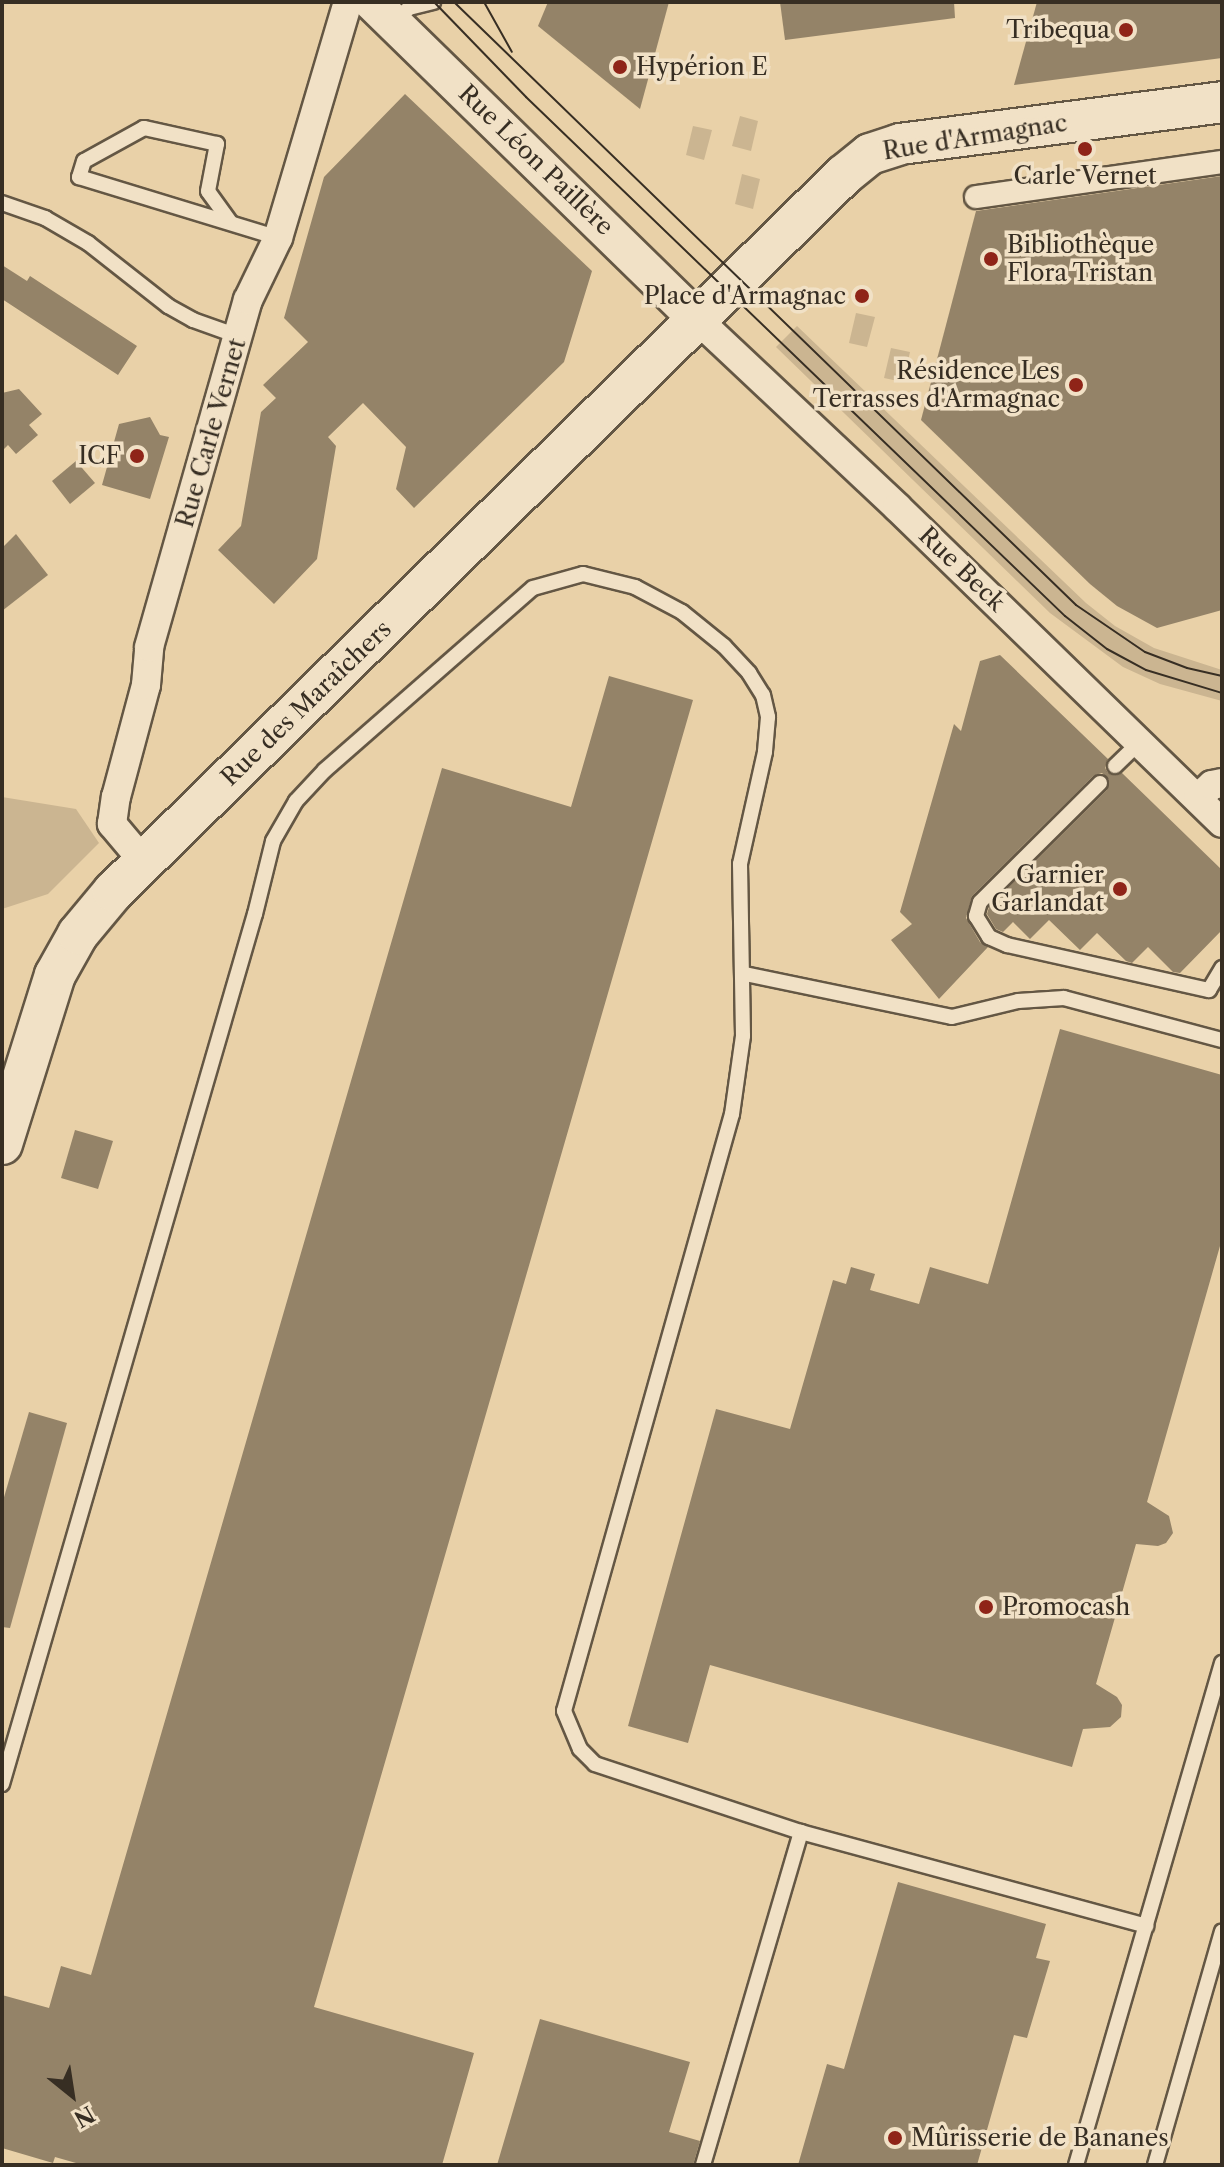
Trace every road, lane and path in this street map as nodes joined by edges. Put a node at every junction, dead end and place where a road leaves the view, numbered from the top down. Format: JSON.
{"nodes":[{"id":1,"x":348,"y":2,"type":"edge"},
{"id":2,"x":433,"y":2,"type":"edge"},
{"id":3,"x":383,"y":12,"type":"edge"},
{"id":4,"x":1222,"y":102,"type":"edge"},
{"id":5,"x":1222,"y":162,"type":"edge"},
{"id":6,"x":976,"y":197,"type":"dead end"},
{"id":7,"x":2,"y":203,"type":"edge"},
{"id":8,"x":231,"y":223,"type":"junction"},
{"id":9,"x":278,"y":238,"type":"junction"},
{"id":10,"x":698,"y":320,"type":"junction"},
{"id":11,"x":238,"y":336,"type":"junction"},
{"id":12,"x":1140,"y":742,"type":"junction"},
{"id":13,"x":1115,"y":766,"type":"dead end"},
{"id":14,"x":1100,"y":783,"type":"dead end"},
{"id":15,"x":1222,"y":783,"type":"edge"},
{"id":16,"x":1198,"y":798,"type":"junction"},
{"id":17,"x":1222,"y":823,"type":"edge"},
{"id":18,"x":144,"y":862,"type":"junction"},
{"id":19,"x":1222,"y":968,"type":"edge"},
{"id":20,"x":745,"y":974,"type":"junction"},
{"id":21,"x":1222,"y":1040,"type":"edge"},
{"id":22,"x":2,"y":1144,"type":"edge"},
{"id":23,"x":1222,"y":1663,"type":"edge"},
{"id":24,"x":2,"y":1784,"type":"edge"},
{"id":25,"x":801,"y":1832,"type":"junction"},
{"id":26,"x":1146,"y":1926,"type":"junction"},
{"id":27,"x":1222,"y":1931,"type":"edge"},
{"id":28,"x":703,"y":2165,"type":"edge"},
{"id":29,"x":1076,"y":2165,"type":"edge"},
{"id":30,"x":1155,"y":2165,"type":"edge"}],
"edges":[{"from":1,"to":9,"type":"street","name":"Rue Carle Vernet"},
{"from":2,"to":3,"type":"lane"},
{"from":3,"to":10,"type":"street","name":"Rue Léon Paillère"},
{"from":4,"to":10,"type":"main road","name":"Rue d'Armagnac"},
{"from":5,"to":6,"type":"street"},
{"from":7,"to":11,"type":"lane"},
{"from":8,"to":8,"type":"lane"},
{"from":8,"to":9,"type":"lane"},
{"from":9,"to":11,"type":"street","name":"Rue Carle Vernet"},
{"from":10,"to":12,"type":"street","name":"Rue Beck"},
{"from":10,"to":18,"type":"main road","name":"Rue des Maraîchers"},
{"from":11,"to":18,"type":"street","name":"Rue Carle Vernet"},
{"from":12,"to":13,"type":"lane"},
{"from":12,"to":16,"type":"street","name":"Rue Beck"},
{"from":14,"to":19,"type":"lane"},
{"from":15,"to":16,"type":"street"},
{"from":16,"to":17,"type":"street","name":"Rue Beck"},
{"from":18,"to":22,"type":"main road","name":"Rue des Maraîchers"},
{"from":20,"to":21,"type":"lane"},
{"from":20,"to":24,"type":"lane"},
{"from":20,"to":25,"type":"lane"},
{"from":23,"to":26,"type":"lane"},
{"from":25,"to":26,"type":"lane"},
{"from":25,"to":28,"type":"lane"},
{"from":26,"to":29,"type":"lane"},
{"from":27,"to":30,"type":"lane"}]}
